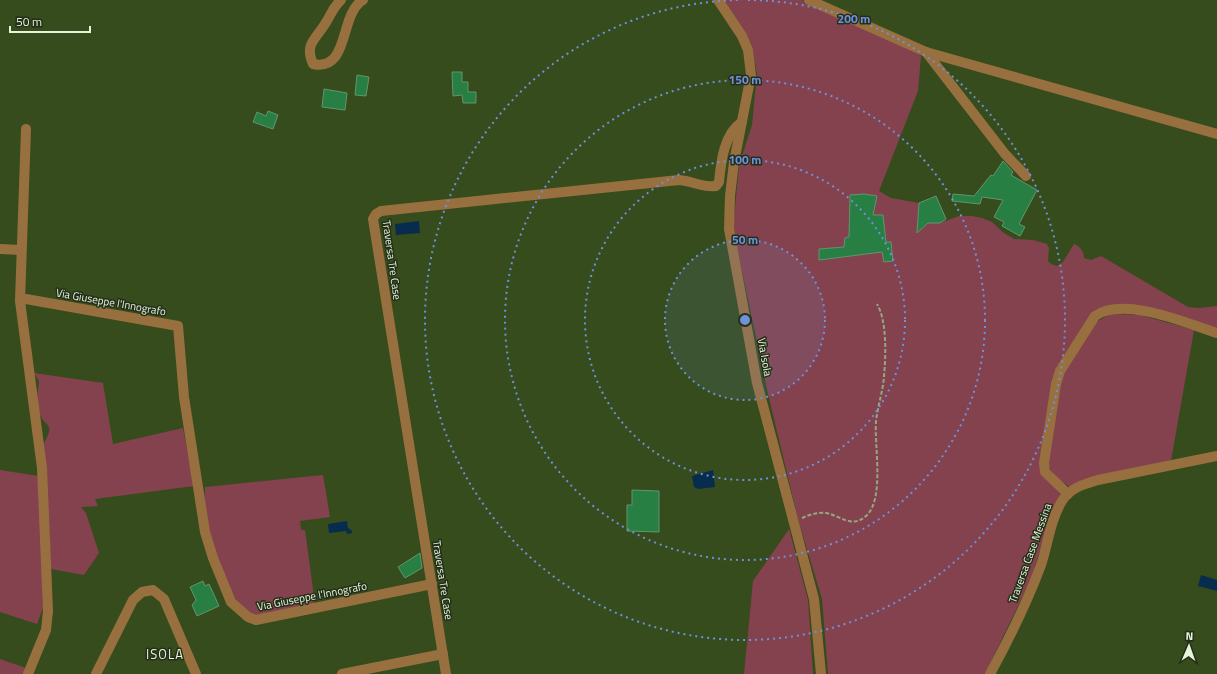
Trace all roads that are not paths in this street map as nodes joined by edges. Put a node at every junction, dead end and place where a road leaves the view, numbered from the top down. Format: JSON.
{"nodes":[{"id":1,"x":341,"y":0,"type":"edge"},
{"id":2,"x":363,"y":0,"type":"edge"},
{"id":3,"x":718,"y":0,"type":"edge"},
{"id":4,"x":809,"y":0,"type":"edge"},
{"id":5,"x":926,"y":52,"type":"junction"},
{"id":6,"x":742,"y":122,"type":"junction"},
{"id":7,"x":26,"y":129,"type":"dead end"},
{"id":8,"x":1217,"y":134,"type":"edge"},
{"id":9,"x":1026,"y":176,"type":"dead end"},
{"id":10,"x":0,"y":249,"type":"edge"},
{"id":11,"x":21,"y":250,"type":"junction"},
{"id":12,"x":20,"y":301,"type":"junction"},
{"id":13,"x":1217,"y":333,"type":"edge"},
{"id":14,"x":1217,"y":456,"type":"edge"},
{"id":15,"x":1068,"y":494,"type":"junction"},
{"id":16,"x":432,"y":584,"type":"junction"},
{"id":17,"x":443,"y":654,"type":"junction"},
{"id":18,"x":28,"y":674,"type":"edge"},
{"id":19,"x":96,"y":674,"type":"edge"},
{"id":20,"x":196,"y":674,"type":"edge"},
{"id":21,"x":342,"y":674,"type":"edge"},
{"id":22,"x":446,"y":674,"type":"edge"},
{"id":23,"x":821,"y":674,"type":"edge"},
{"id":24,"x":990,"y":674,"type":"edge"}],
"edges":[{"from":1,"to":2,"type":"street"},
{"from":3,"to":6,"type":"street","name":"Via Isola"},
{"from":4,"to":5,"type":"street"},
{"from":5,"to":8,"type":"street"},
{"from":5,"to":9,"type":"street"},
{"from":6,"to":16,"type":"street","name":"Traversa Tre Case"},
{"from":6,"to":23,"type":"street","name":"Via Isola"},
{"from":7,"to":11,"type":"street"},
{"from":10,"to":11,"type":"street"},
{"from":11,"to":12,"type":"street"},
{"from":12,"to":16,"type":"street","name":"Via Giuseppe l'Innografo"},
{"from":12,"to":18,"type":"street"},
{"from":13,"to":15,"type":"street"},
{"from":14,"to":15,"type":"street","name":"Traversa Case Messina"},
{"from":15,"to":24,"type":"street","name":"Traversa Case Messina"},
{"from":16,"to":17,"type":"street","name":"Traversa Tre Case"},
{"from":17,"to":21,"type":"street"},
{"from":17,"to":22,"type":"street","name":"Traversa Tre Case"},
{"from":19,"to":20,"type":"street"}]}
